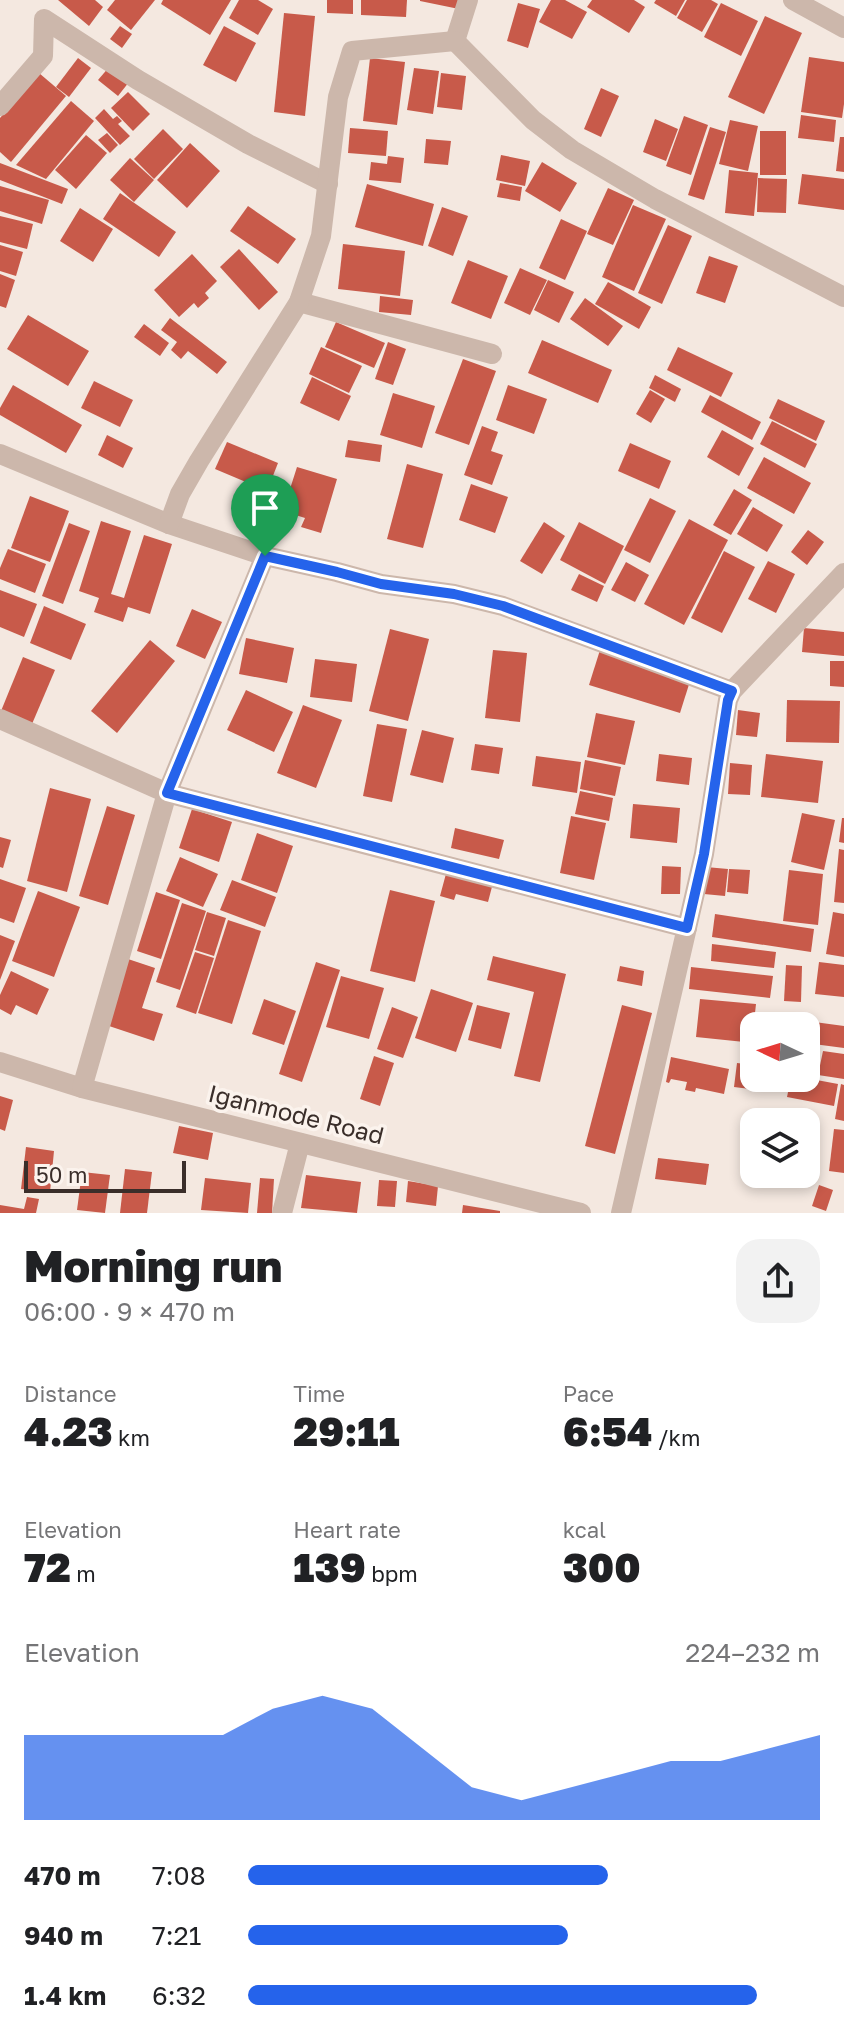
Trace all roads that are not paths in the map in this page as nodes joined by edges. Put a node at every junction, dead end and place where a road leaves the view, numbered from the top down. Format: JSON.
{"nodes":[{"id":1,"x":468,"y":0,"type":"edge"},
{"id":2,"x":793,"y":0,"type":"edge"},
{"id":3,"x":844,"y":28,"type":"edge"},
{"id":4,"x":455,"y":41,"type":"junction"},
{"id":5,"x":0,"y":106,"type":"edge"},
{"id":6,"x":328,"y":184,"type":"junction"},
{"id":7,"x":844,"y":297,"type":"edge"},
{"id":8,"x":299,"y":302,"type":"junction"},
{"id":9,"x":492,"y":354,"type":"dead end"},
{"id":10,"x":0,"y":454,"type":"edge"},
{"id":11,"x":169,"y":524,"type":"junction"},
{"id":12,"x":265,"y":556,"type":"junction"},
{"id":13,"x":844,"y":573,"type":"edge"},
{"id":14,"x":732,"y":691,"type":"junction"},
{"id":15,"x":0,"y":719,"type":"edge"},
{"id":16,"x":167,"y":793,"type":"junction"},
{"id":17,"x":687,"y":928,"type":"junction"},
{"id":18,"x":0,"y":1062,"type":"edge"},
{"id":19,"x":82,"y":1088,"type":"junction"},
{"id":20,"x":300,"y":1143,"type":"junction"},
{"id":21,"x":282,"y":1213,"type":"edge"},
{"id":22,"x":581,"y":1213,"type":"edge"},
{"id":23,"x":621,"y":1213,"type":"edge"}],
"edges":[{"from":1,"to":4,"type":"street"},
{"from":2,"to":3,"type":"street"},
{"from":4,"to":6,"type":"street"},
{"from":4,"to":7,"type":"street"},
{"from":5,"to":6,"type":"street"},
{"from":6,"to":8,"type":"street"},
{"from":8,"to":9,"type":"street"},
{"from":8,"to":11,"type":"street"},
{"from":10,"to":11,"type":"street"},
{"from":11,"to":12,"type":"street"},
{"from":12,"to":14,"type":"street"},
{"from":12,"to":16,"type":"street"},
{"from":13,"to":14,"type":"street"},
{"from":14,"to":17,"type":"street"},
{"from":15,"to":16,"type":"street"},
{"from":16,"to":17,"type":"street"},
{"from":16,"to":19,"type":"street"},
{"from":17,"to":23,"type":"street"},
{"from":18,"to":19,"type":"street","name":"Iganmode Road"},
{"from":19,"to":20,"type":"street","name":"Iganmode Road"},
{"from":20,"to":21,"type":"street"},
{"from":20,"to":22,"type":"street","name":"Iganmode Road"}]}
